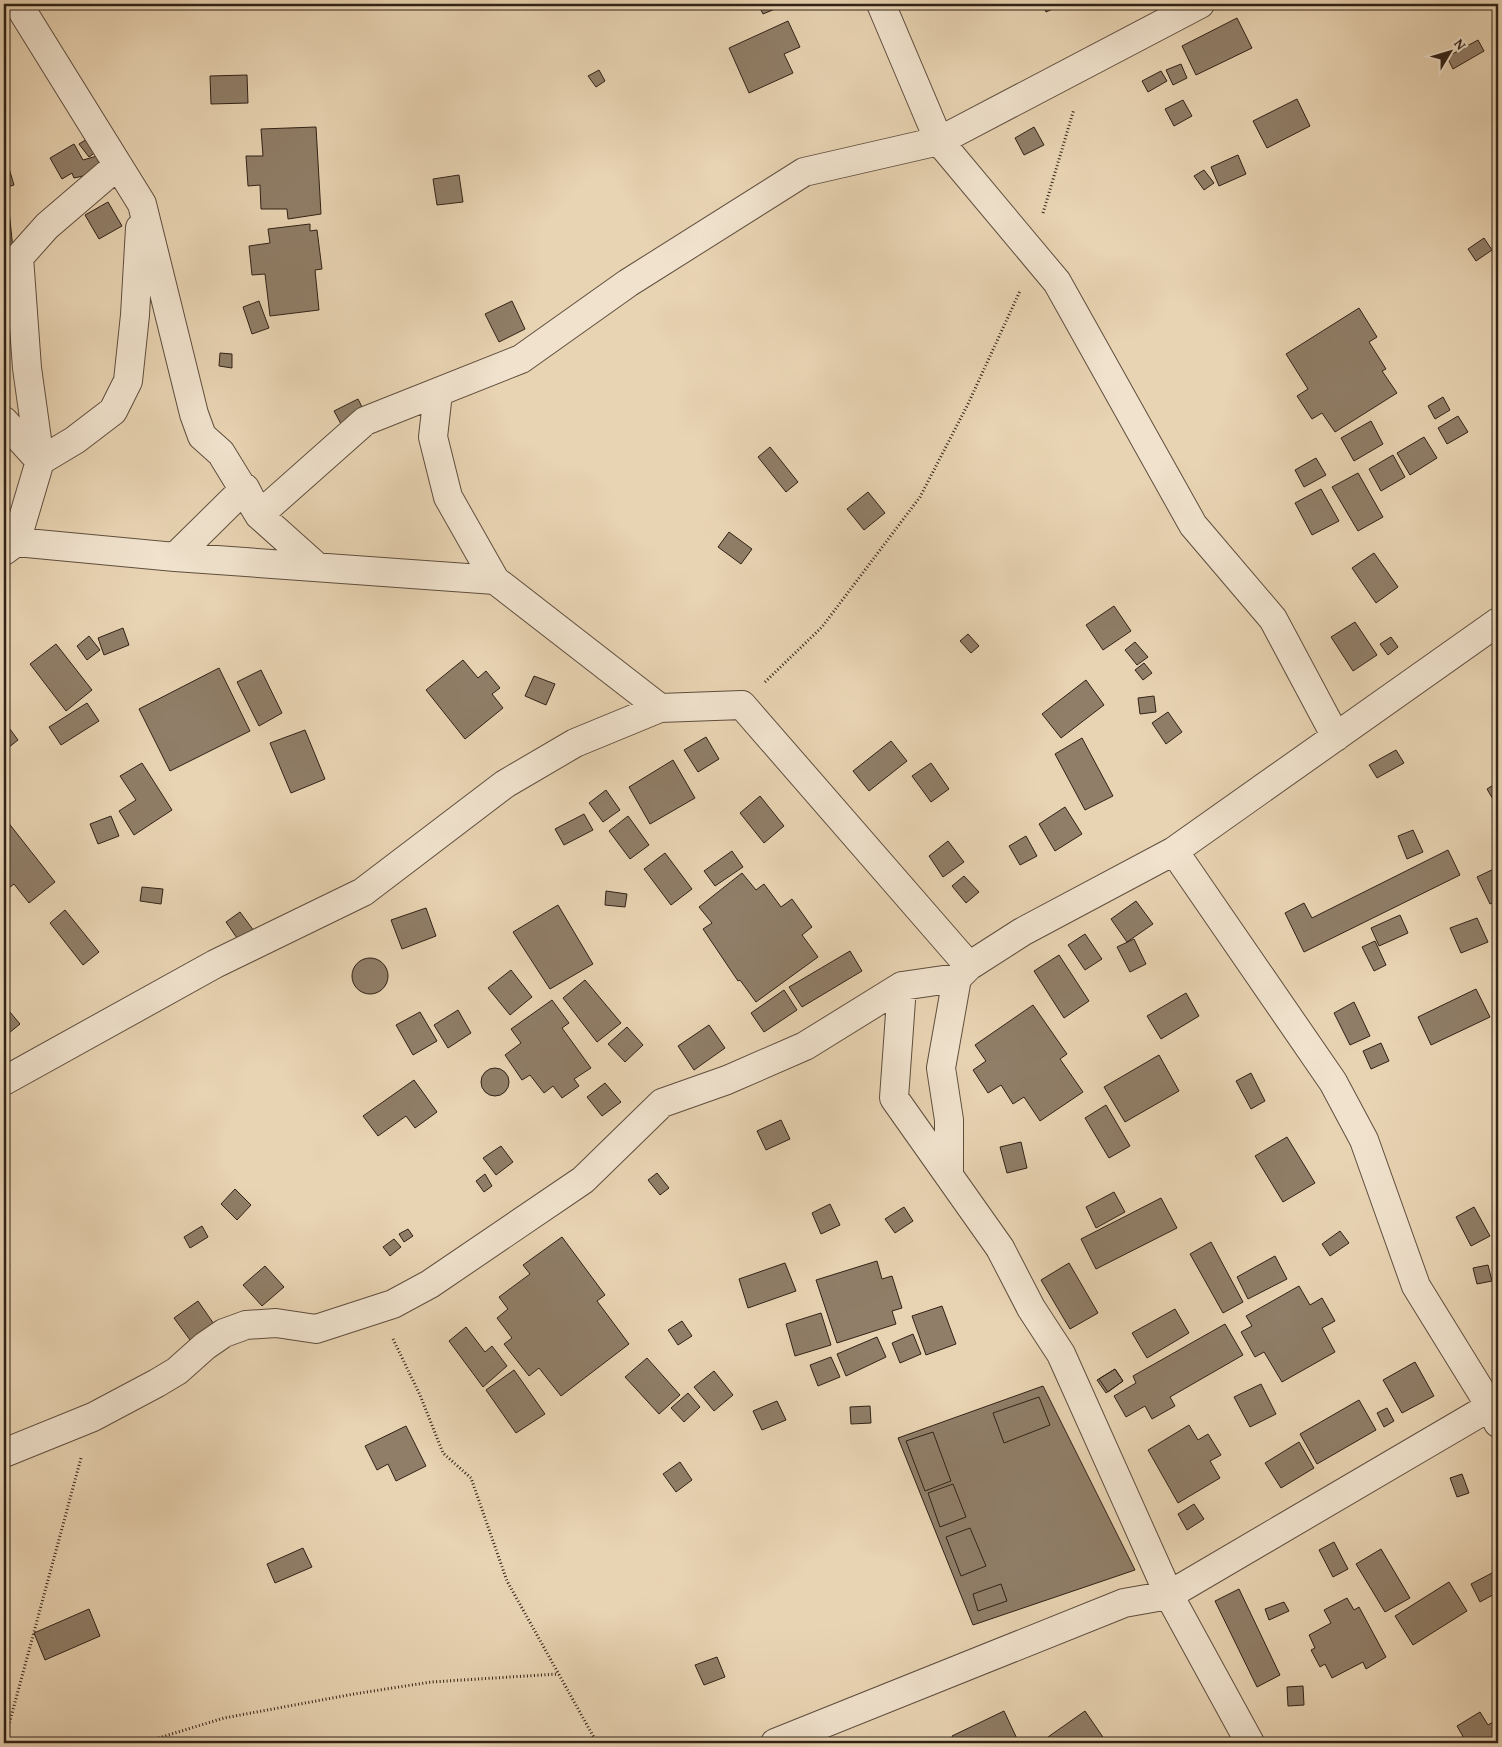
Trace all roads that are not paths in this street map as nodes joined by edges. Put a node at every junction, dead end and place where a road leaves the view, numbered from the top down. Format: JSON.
{"nodes":[{"id":1,"x":18,"y":4,"type":"edge"},
{"id":2,"x":882,"y":4,"type":"edge"},
{"id":3,"x":1200,"y":4,"type":"edge"},
{"id":4,"x":939,"y":141,"type":"junction"},
{"id":5,"x":117,"y":166,"type":"junction"},
{"id":6,"x":142,"y":204,"type":"junction"},
{"id":7,"x":11,"y":266,"type":"edge"},
{"id":8,"x":438,"y":393,"type":"junction"},
{"id":9,"x":4,"y":421,"type":"edge"},
{"id":10,"x":40,"y":461,"type":"junction"},
{"id":11,"x":259,"y":514,"type":"junction"},
{"id":12,"x":8,"y":544,"type":"edge"},
{"id":13,"x":175,"y":557,"type":"junction"},
{"id":14,"x":316,"y":566,"type":"junction"},
{"id":15,"x":495,"y":580,"type":"junction"},
{"id":16,"x":1498,"y":622,"type":"edge"},
{"id":17,"x":660,"y":708,"type":"junction"},
{"id":18,"x":1336,"y":737,"type":"junction"},
{"id":19,"x":1174,"y":851,"type":"junction"},
{"id":20,"x":963,"y":972,"type":"junction"},
{"id":21,"x":902,"y":986,"type":"junction"},
{"id":22,"x":4,"y":1081,"type":"edge"},
{"id":23,"x":949,"y":1175,"type":"junction"},
{"id":24,"x":1496,"y":1410,"type":"edge"},
{"id":25,"x":4,"y":1453,"type":"edge"},
{"id":26,"x":1169,"y":1595,"type":"junction"},
{"id":27,"x":775,"y":1743,"type":"edge"},
{"id":28,"x":1250,"y":1743,"type":"edge"}],
"edges":[{"from":1,"to":5,"type":"street"},
{"from":2,"to":4,"type":"street"},
{"from":3,"to":4,"type":"street"},
{"from":4,"to":8,"type":"street"},
{"from":4,"to":18,"type":"street"},
{"from":5,"to":6,"type":"street"},
{"from":5,"to":7,"type":"street"},
{"from":6,"to":10,"type":"street"},
{"from":6,"to":11,"type":"street"},
{"from":7,"to":10,"type":"street"},
{"from":8,"to":11,"type":"street"},
{"from":8,"to":15,"type":"street"},
{"from":9,"to":10,"type":"street"},
{"from":10,"to":12,"type":"street"},
{"from":11,"to":13,"type":"street"},
{"from":11,"to":14,"type":"street"},
{"from":12,"to":13,"type":"street"},
{"from":13,"to":14,"type":"street"},
{"from":14,"to":15,"type":"street"},
{"from":15,"to":17,"type":"street"},
{"from":16,"to":18,"type":"street"},
{"from":17,"to":20,"type":"street"},
{"from":17,"to":22,"type":"street"},
{"from":18,"to":19,"type":"street"},
{"from":19,"to":20,"type":"street"},
{"from":19,"to":24,"type":"street"},
{"from":20,"to":21,"type":"street"},
{"from":20,"to":23,"type":"street"},
{"from":21,"to":23,"type":"street"},
{"from":21,"to":25,"type":"street"},
{"from":23,"to":26,"type":"street"},
{"from":24,"to":26,"type":"street"},
{"from":26,"to":27,"type":"street"},
{"from":26,"to":28,"type":"street"}]}
